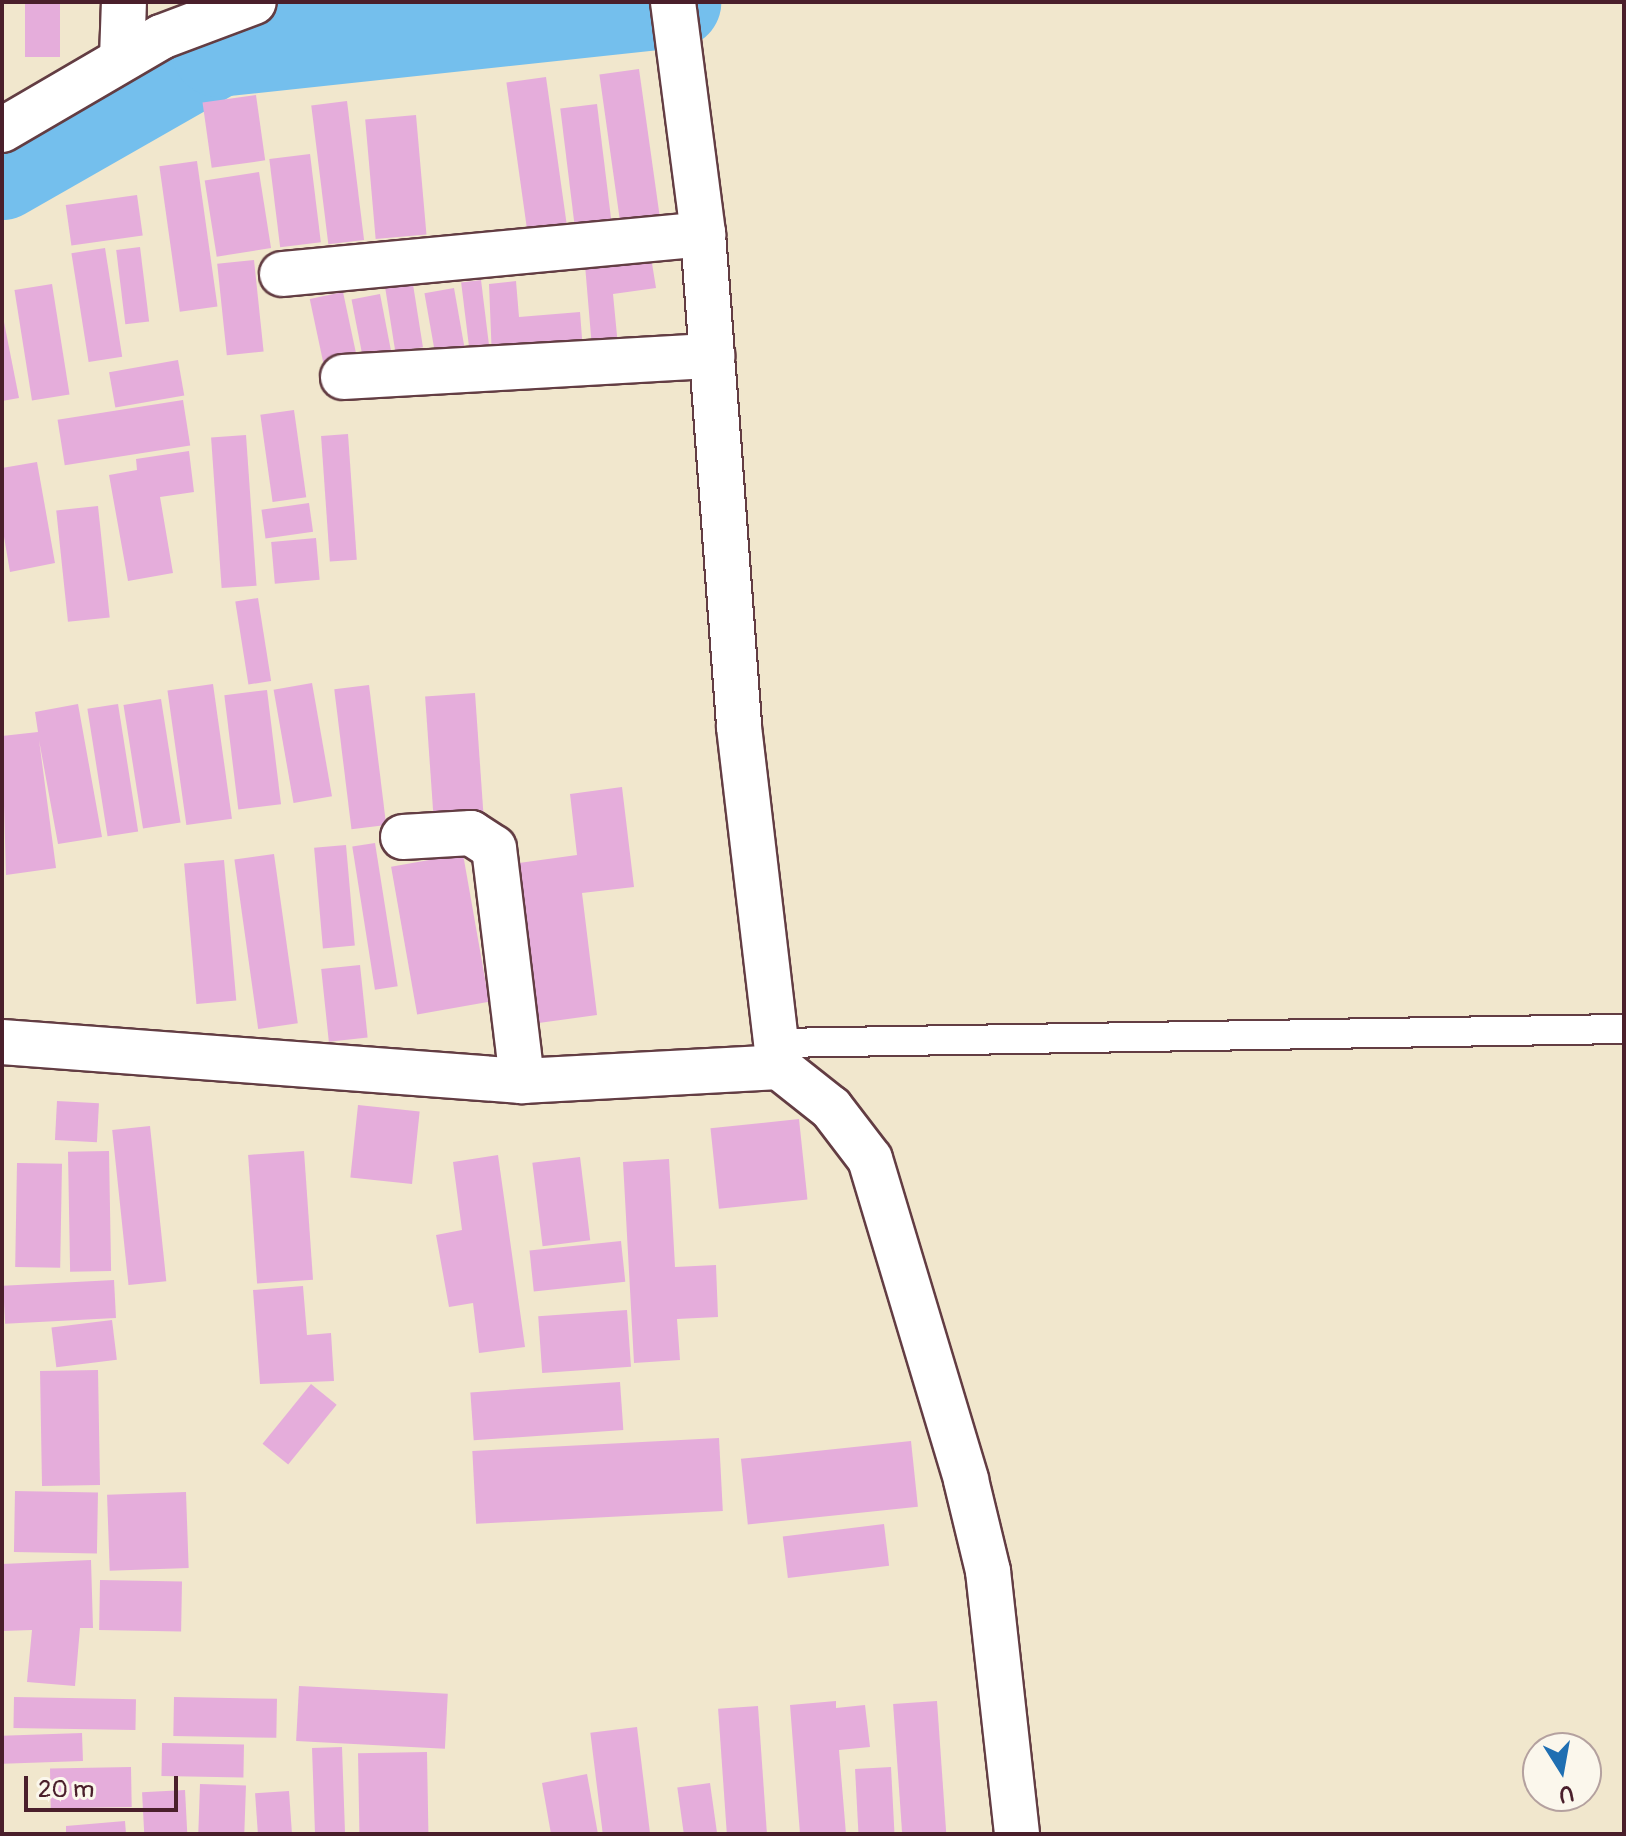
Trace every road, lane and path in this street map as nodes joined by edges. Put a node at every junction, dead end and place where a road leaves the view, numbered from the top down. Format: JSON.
{"nodes":[{"id":1,"x":124,"y":2,"type":"edge"},
{"id":2,"x":254,"y":2,"type":"edge"},
{"id":3,"x":673,"y":2,"type":"edge"},
{"id":4,"x":122,"y":58,"type":"junction"},
{"id":5,"x":2,"y":130,"type":"edge"},
{"id":6,"x":703,"y":234,"type":"junction"},
{"id":7,"x":282,"y":274,"type":"dead end"},
{"id":8,"x":712,"y":356,"type":"junction"},
{"id":9,"x":343,"y":377,"type":"dead end"},
{"id":10,"x":403,"y":837,"type":"dead end"},
{"id":11,"x":1624,"y":1029,"type":"edge"},
{"id":12,"x":2,"y":1042,"type":"edge"},
{"id":13,"x":778,"y":1055,"type":"junction"},
{"id":14,"x":522,"y":1081,"type":"junction"},
{"id":15,"x":1017,"y":1834,"type":"edge"}],
"edges":[{"from":1,"to":4,"type":"street"},
{"from":2,"to":4,"type":"street"},
{"from":3,"to":6,"type":"street"},
{"from":4,"to":5,"type":"street"},
{"from":6,"to":7,"type":"street"},
{"from":6,"to":8,"type":"street"},
{"from":8,"to":9,"type":"street"},
{"from":8,"to":13,"type":"street"},
{"from":10,"to":14,"type":"street"},
{"from":11,"to":13,"type":"lane"},
{"from":12,"to":14,"type":"street"},
{"from":13,"to":14,"type":"street"},
{"from":13,"to":15,"type":"street"}]}
